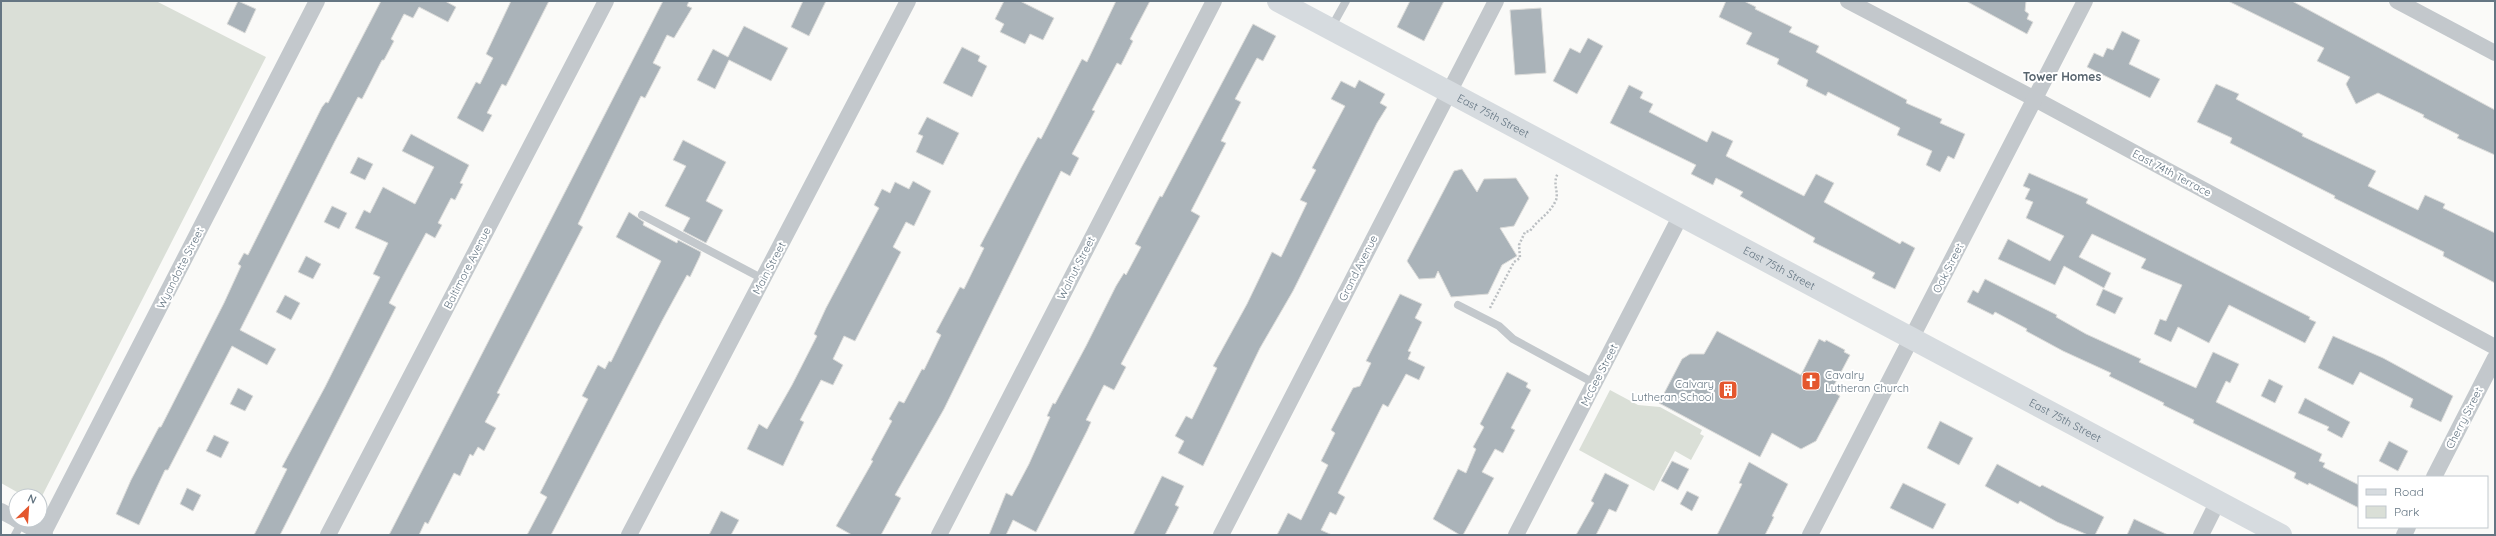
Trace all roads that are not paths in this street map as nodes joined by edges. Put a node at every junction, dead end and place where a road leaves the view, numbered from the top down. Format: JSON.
{"nodes":[{"id":1,"x":317,"y":1,"type":"edge"},
{"id":2,"x":606,"y":1,"type":"edge"},
{"id":3,"x":908,"y":1,"type":"edge"},
{"id":4,"x":1214,"y":1,"type":"edge"},
{"id":5,"x":1278,"y":1,"type":"edge"},
{"id":6,"x":1346,"y":1,"type":"edge"},
{"id":7,"x":1496,"y":1,"type":"edge"},
{"id":8,"x":1848,"y":1,"type":"edge"},
{"id":9,"x":2085,"y":1,"type":"edge"},
{"id":10,"x":2397,"y":1,"type":"edge"},
{"id":11,"x":1331,"y":29,"type":"junction"},
{"id":12,"x":2495,"y":53,"type":"edge"},
{"id":13,"x":1448,"y":92,"type":"junction"},
{"id":14,"x":2035,"y":99,"type":"junction"},
{"id":15,"x":642,"y":214,"type":"dead end"},
{"id":16,"x":1681,"y":215,"type":"junction"},
{"id":17,"x":763,"y":279,"type":"junction"},
{"id":18,"x":1458,"y":305,"type":"dead end"},
{"id":19,"x":1912,"y":338,"type":"junction"},
{"id":20,"x":2495,"y":347,"type":"edge"},
{"id":21,"x":2495,"y":358,"type":"edge"},
{"id":22,"x":1594,"y":383,"type":"junction"},
{"id":23,"x":2435,"y":476,"type":"edge"},
{"id":24,"x":2218,"y":501,"type":"junction"},
{"id":25,"x":27,"y":528,"type":"edge"},
{"id":26,"x":44,"y":535,"type":"edge"},
{"id":27,"x":328,"y":535,"type":"edge"},
{"id":28,"x":629,"y":535,"type":"edge"},
{"id":29,"x":939,"y":535,"type":"edge"},
{"id":30,"x":1221,"y":535,"type":"edge"},
{"id":31,"x":1516,"y":535,"type":"edge"},
{"id":32,"x":1810,"y":535,"type":"edge"},
{"id":33,"x":2201,"y":535,"type":"edge"},
{"id":34,"x":2281,"y":535,"type":"edge"}],
"edges":[{"from":1,"to":26,"type":"street","name":"Wyandotte Street"},
{"from":2,"to":27,"type":"street","name":"Baltimore Avenue"},
{"from":3,"to":17,"type":"street","name":"Main Street"},
{"from":4,"to":29,"type":"street","name":"Walnut Street"},
{"from":5,"to":11,"type":"main road","name":"East 75th Street"},
{"from":6,"to":11,"type":"lane"},
{"from":7,"to":13,"type":"street","name":"Grand Avenue"},
{"from":8,"to":14,"type":"street","name":"East 74th Terrace"},
{"from":9,"to":14,"type":"street","name":"Oak Street"},
{"from":10,"to":12,"type":"street"},
{"from":11,"to":13,"type":"main road","name":"East 75th Street"},
{"from":13,"to":16,"type":"main road","name":"East 75th Street"},
{"from":13,"to":30,"type":"street","name":"Grand Avenue"},
{"from":14,"to":19,"type":"street","name":"Oak Street"},
{"from":14,"to":20,"type":"street","name":"East 74th Terrace"},
{"from":15,"to":17,"type":"lane"},
{"from":16,"to":19,"type":"main road","name":"East 75th Street"},
{"from":16,"to":22,"type":"street","name":"McGee Street"},
{"from":17,"to":28,"type":"street","name":"Main Street"},
{"from":18,"to":22,"type":"lane"},
{"from":19,"to":24,"type":"main road","name":"East 75th Street"},
{"from":19,"to":32,"type":"street","name":"Oak Street"},
{"from":21,"to":23,"type":"street","name":"Cherry Street"},
{"from":22,"to":31,"type":"street","name":"McGee Street"},
{"from":24,"to":33,"type":"street"},
{"from":24,"to":34,"type":"main road","name":"East 75th Street"},
{"from":25,"to":26,"type":"street"}]}
